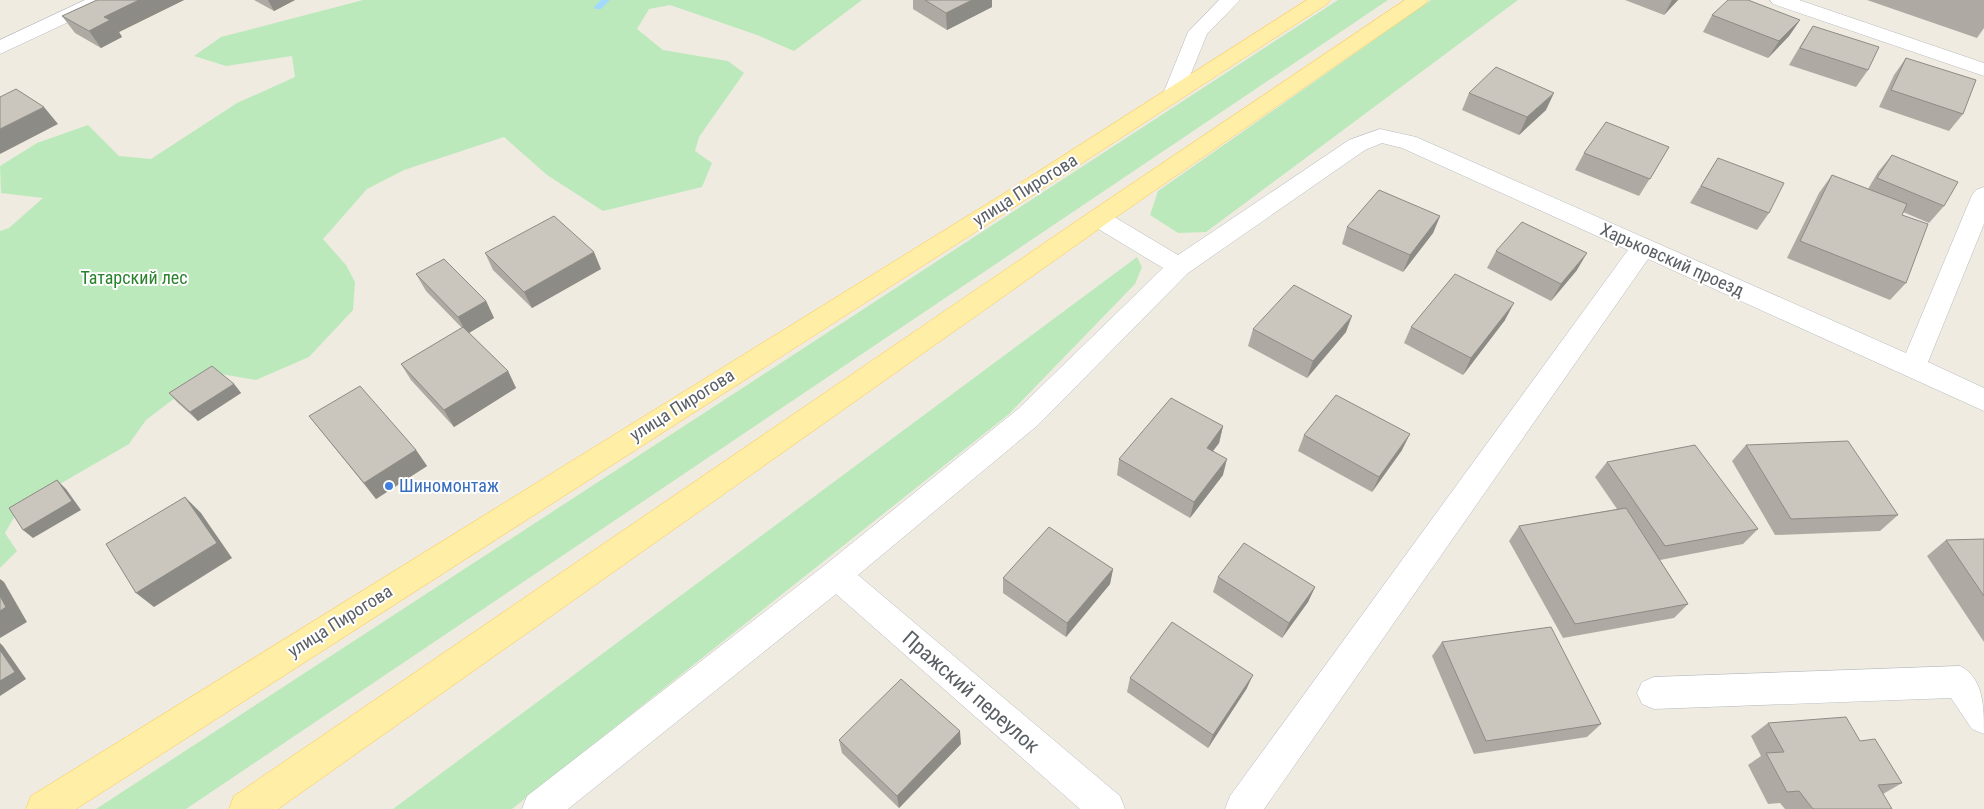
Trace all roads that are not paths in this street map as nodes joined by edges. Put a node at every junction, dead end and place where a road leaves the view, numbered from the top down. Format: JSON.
{"nodes":[{"id":1,"x":100,"y":0,"type":"edge"},
{"id":2,"x":1230,"y":0,"type":"edge"},
{"id":3,"x":1320,"y":0,"type":"edge"},
{"id":4,"x":1418,"y":0,"type":"edge"},
{"id":5,"x":1780,"y":0,"type":"edge"},
{"id":6,"x":0,"y":48,"type":"edge"},
{"id":7,"x":1984,"y":70,"type":"edge"},
{"id":8,"x":1174,"y":94,"type":"junction"},
{"id":9,"x":1984,"y":195,"type":"edge"},
{"id":10,"x":1098,"y":218,"type":"junction"},
{"id":11,"x":1643,"y":247,"type":"junction"},
{"id":12,"x":1179,"y":267,"type":"junction"},
{"id":13,"x":1913,"y":367,"type":"junction"},
{"id":14,"x":1984,"y":400,"type":"edge"},
{"id":15,"x":836,"y":575,"type":"junction"},
{"id":16,"x":1654,"y":693,"type":"dead end"},
{"id":17,"x":1984,"y":718,"type":"edge"},
{"id":18,"x":44,"y":809,"type":"edge"},
{"id":19,"x":247,"y":809,"type":"edge"},
{"id":20,"x":540,"y":809,"type":"edge"},
{"id":21,"x":1107,"y":809,"type":"edge"},
{"id":22,"x":1243,"y":809,"type":"edge"}],
"edges":[{"from":1,"to":6,"type":"street"},
{"from":2,"to":8,"type":"street"},
{"from":3,"to":8,"type":"main road","name":"улица Пирогова"},
{"from":4,"to":10,"type":"main road"},
{"from":5,"to":7,"type":"street"},
{"from":8,"to":18,"type":"main road","name":"улица Пирогова"},
{"from":9,"to":13,"type":"street"},
{"from":10,"to":12,"type":"street"},
{"from":10,"to":19,"type":"main road"},
{"from":11,"to":12,"type":"street","name":"Харьковский проезд"},
{"from":11,"to":13,"type":"street","name":"Харьковский проезд"},
{"from":11,"to":22,"type":"street"},
{"from":12,"to":15,"type":"street","name":"Харьковский проезд"},
{"from":13,"to":14,"type":"street","name":"Харьковский проезд"},
{"from":15,"to":20,"type":"street","name":"Харьковский проезд"},
{"from":15,"to":21,"type":"street","name":"Пражский переулок"},
{"from":16,"to":17,"type":"street"}]}
